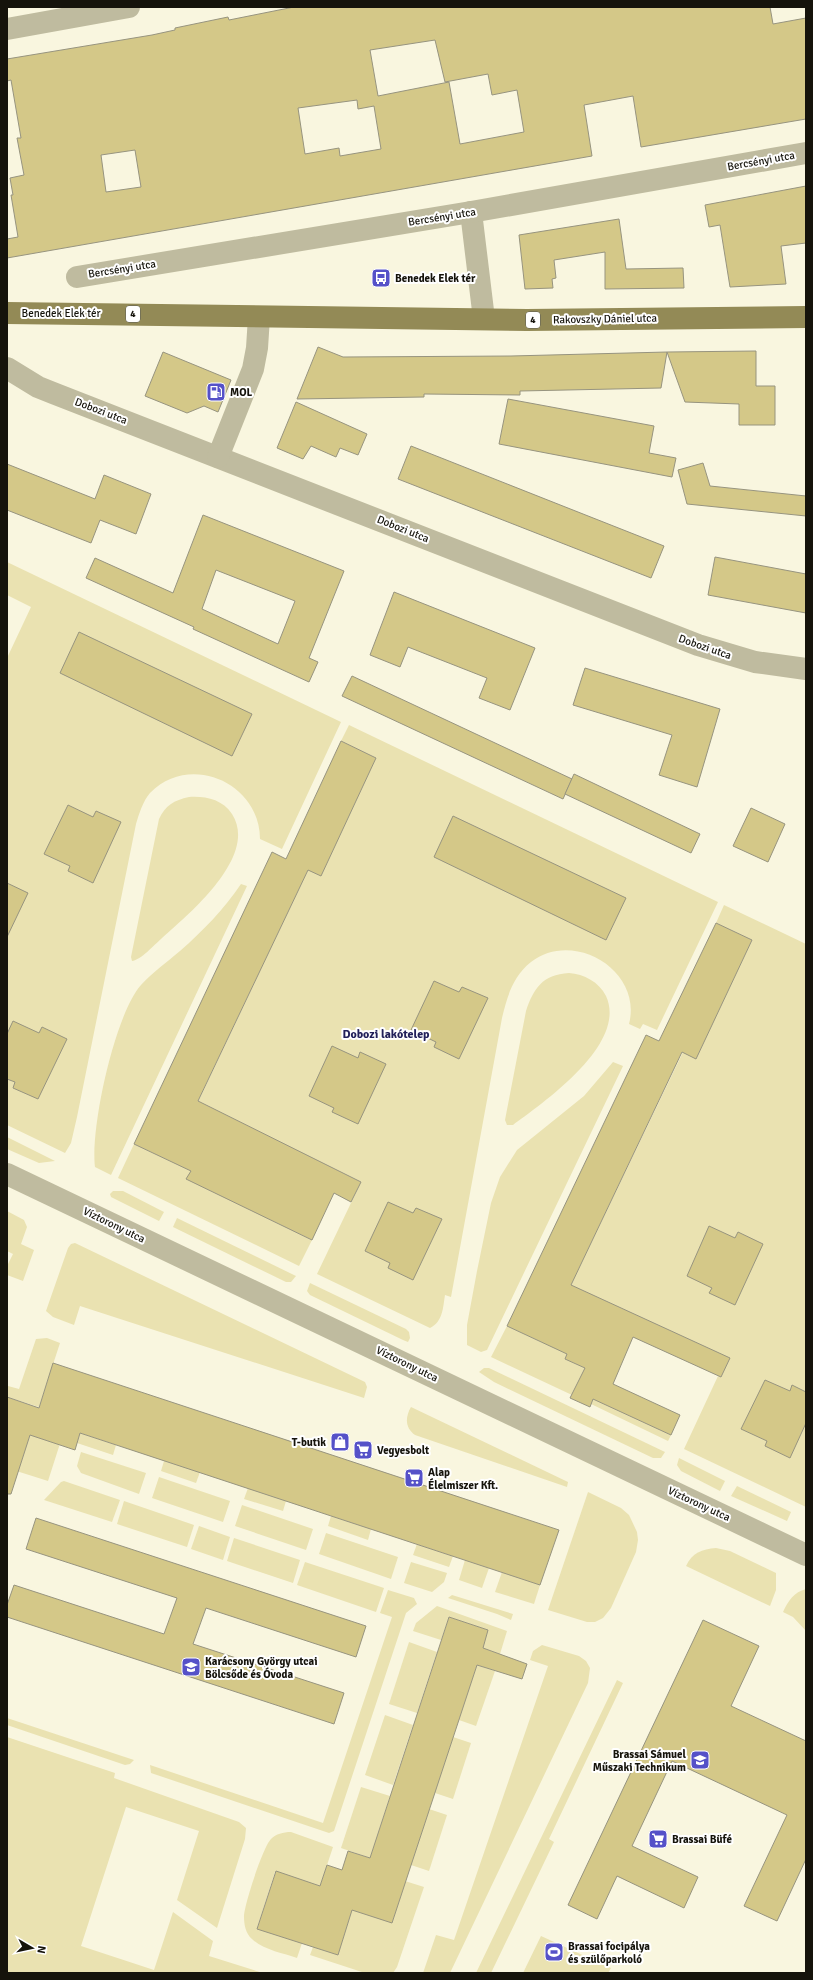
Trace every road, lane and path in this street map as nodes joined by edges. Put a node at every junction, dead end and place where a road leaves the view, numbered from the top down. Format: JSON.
{"nodes":[{"id":1,"x":129,"y":7,"type":"edge"},
{"id":2,"x":7,"y":29,"type":"edge"},
{"id":3,"x":806,"y":153,"type":"edge"},
{"id":4,"x":471,"y":212,"type":"junction"},
{"id":5,"x":77,"y":277,"type":"dead end"},
{"id":6,"x":7,"y":313,"type":"edge"},
{"id":7,"x":259,"y":317,"type":"junction"},
{"id":8,"x":806,"y":317,"type":"edge"},
{"id":9,"x":484,"y":320,"type":"junction"},
{"id":10,"x":7,"y":368,"type":"edge"},
{"id":11,"x":218,"y":457,"type":"junction"},
{"id":12,"x":806,"y":669,"type":"edge"},
{"id":13,"x":7,"y":1174,"type":"edge"},
{"id":14,"x":806,"y":1555,"type":"edge"}],
"edges":[{"from":1,"to":2,"type":"street"},
{"from":3,"to":4,"type":"street","name":"Bercsényi utca"},
{"from":4,"to":5,"type":"street","name":"Bercsényi utca"},
{"from":4,"to":9,"type":"street"},
{"from":6,"to":7,"type":"main road","name":"Benedek Elek tér","number":"4"},
{"from":7,"to":9,"type":"main road","name":"Rakovszky Dániel utca","number":"4"},
{"from":7,"to":11,"type":"street"},
{"from":8,"to":9,"type":"main road","name":"Rakovszky Dániel utca","number":"4"},
{"from":10,"to":11,"type":"street","name":"Dobozi utca"},
{"from":11,"to":12,"type":"street","name":"Dobozi utca"},
{"from":13,"to":14,"type":"street","name":"Víztorony utca"}]}
